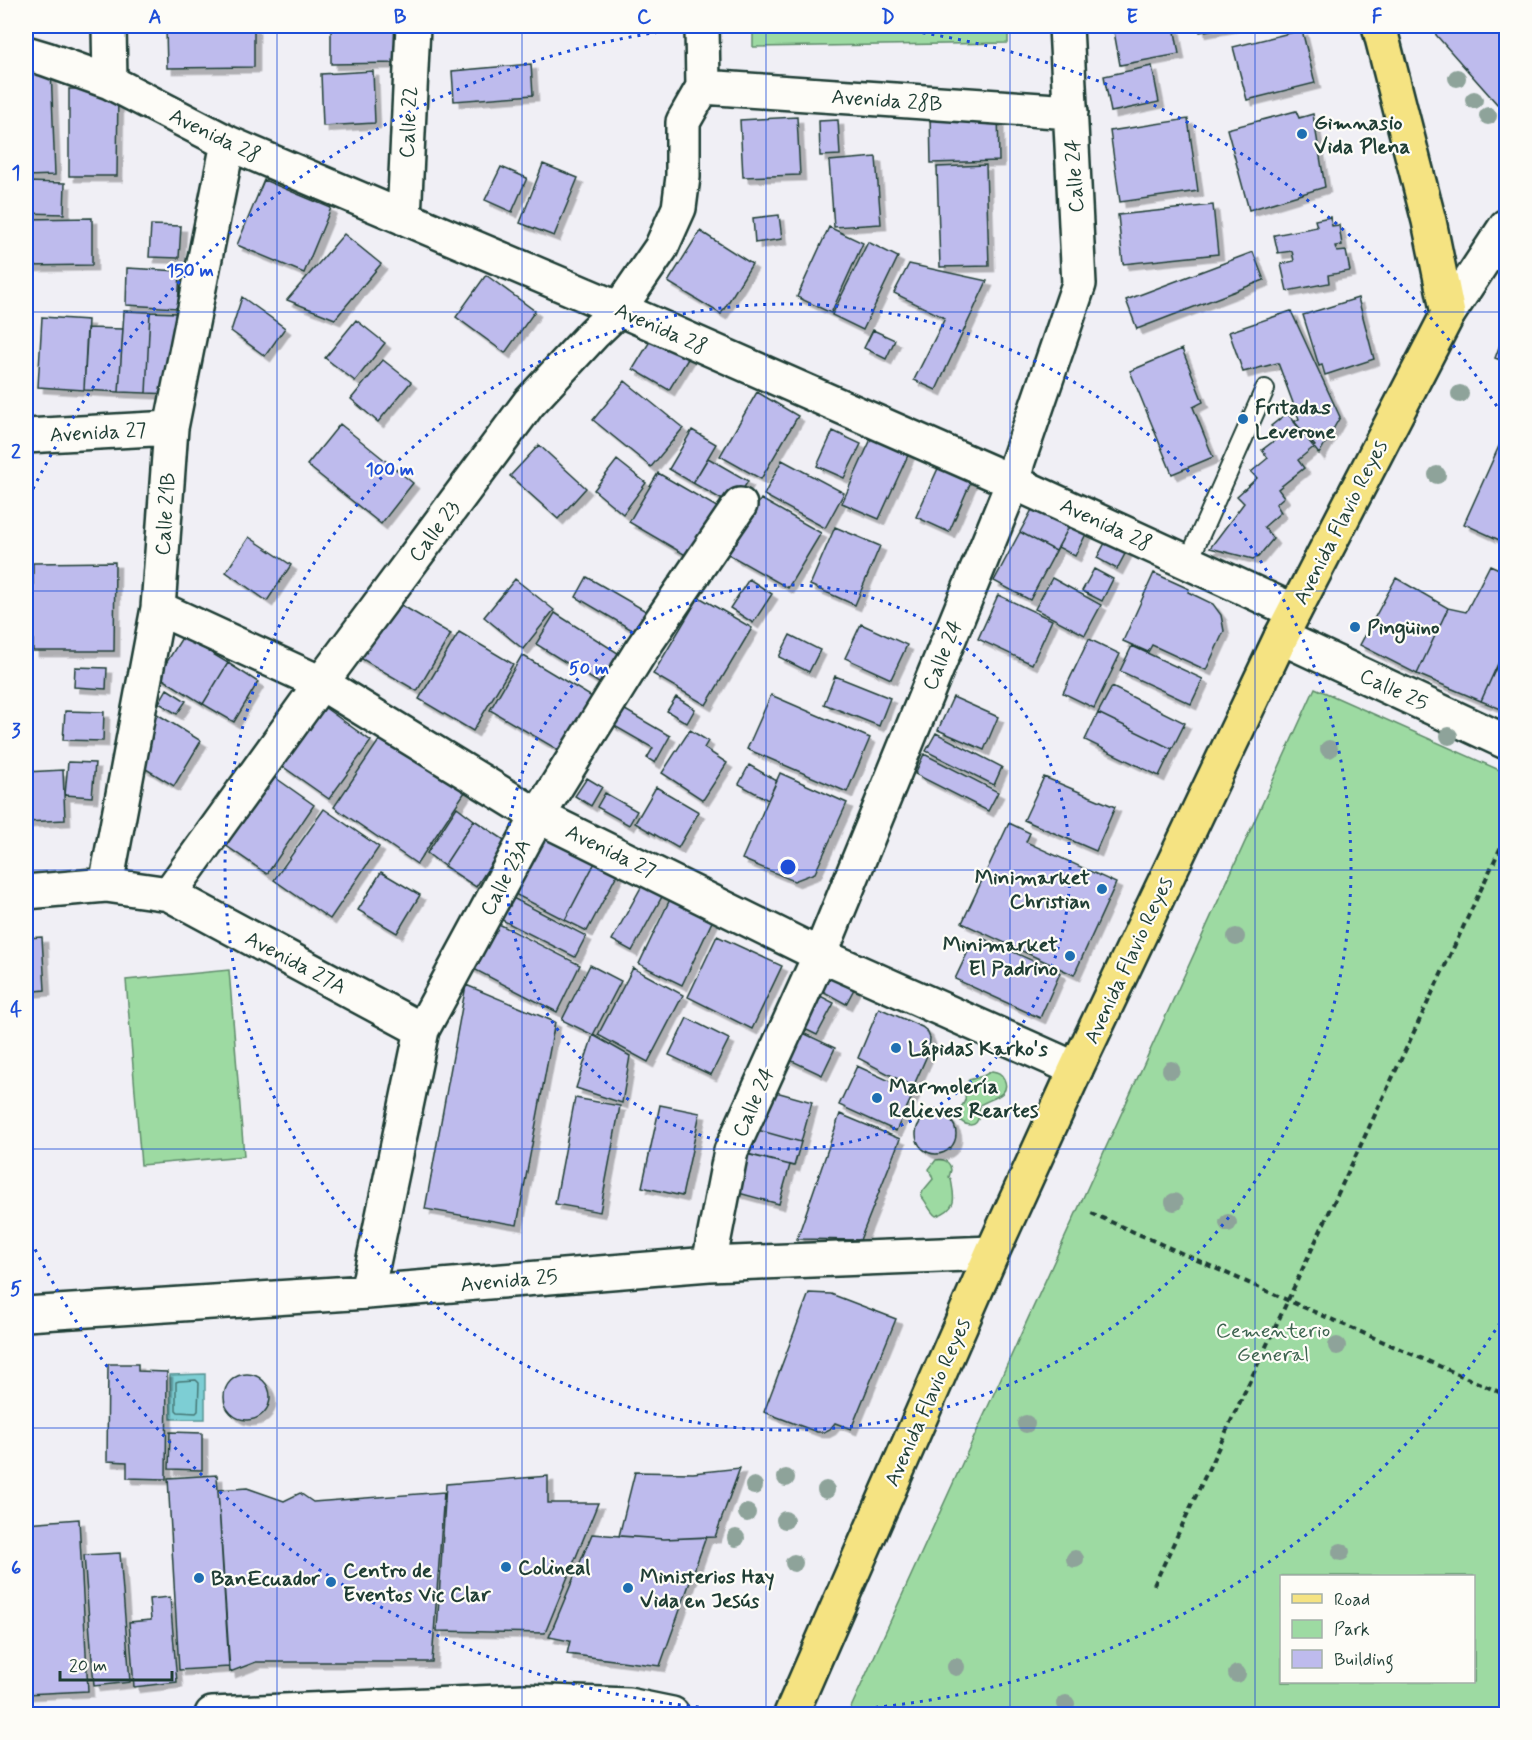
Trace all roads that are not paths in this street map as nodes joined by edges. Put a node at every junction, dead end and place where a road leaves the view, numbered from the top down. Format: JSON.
{"nodes":[{"id":1,"x":109,"y":26,"type":"edge"},
{"id":2,"x":413,"y":26,"type":"edge"},
{"id":3,"x":702,"y":26,"type":"edge"},
{"id":4,"x":1066,"y":26,"type":"edge"},
{"id":5,"x":1379,"y":26,"type":"edge"},
{"id":6,"x":26,"y":53,"type":"edge"},
{"id":7,"x":110,"y":82,"type":"junction"},
{"id":8,"x":703,"y":87,"type":"junction"},
{"id":9,"x":1071,"y":112,"type":"junction"},
{"id":10,"x":228,"y":143,"type":"junction"},
{"id":11,"x":404,"y":218,"type":"junction"},
{"id":12,"x":1506,"y":226,"type":"edge"},
{"id":13,"x":619,"y":309,"type":"junction"},
{"id":14,"x":1448,"y":314,"type":"junction"},
{"id":15,"x":1265,"y":389,"type":"dead end"},
{"id":16,"x":171,"y":428,"type":"junction"},
{"id":17,"x":26,"y":436,"type":"edge"},
{"id":18,"x":1013,"y":482,"type":"junction"},
{"id":19,"x":740,"y":505,"type":"dead end"},
{"id":20,"x":1188,"y":562,"type":"junction"},
{"id":21,"x":158,"y":608,"type":"junction"},
{"id":22,"x":1287,"y":624,"type":"junction"},
{"id":23,"x":321,"y":683,"type":"junction"},
{"id":24,"x":1506,"y":742,"type":"edge"},
{"id":25,"x":538,"y":816,"type":"junction"},
{"id":26,"x":106,"y":885,"type":"junction"},
{"id":27,"x":26,"y":892,"type":"edge"},
{"id":28,"x":169,"y":894,"type":"junction"},
{"id":29,"x":820,"y":955,"type":"junction"},
{"id":30,"x":422,"y":1030,"type":"junction"},
{"id":31,"x":1076,"y":1069,"type":"junction"},
{"id":32,"x":992,"y":1253,"type":"junction"},
{"id":33,"x":708,"y":1264,"type":"junction"},
{"id":34,"x":368,"y":1292,"type":"junction"},
{"id":35,"x":26,"y":1314,"type":"edge"},
{"id":36,"x":212,"y":1714,"type":"edge"},
{"id":37,"x":672,"y":1714,"type":"edge"},
{"id":38,"x":791,"y":1714,"type":"edge"}],
"edges":[{"from":1,"to":7,"type":"street"},
{"from":2,"to":11,"type":"street","name":"Calle 22"},
{"from":3,"to":8,"type":"street"},
{"from":4,"to":9,"type":"street","name":"Calle 24"},
{"from":5,"to":14,"type":"main road"},
{"from":6,"to":7,"type":"street","name":"Avenida 28"},
{"from":7,"to":10,"type":"street","name":"Avenida 28"},
{"from":8,"to":9,"type":"street","name":"Avenida 28B"},
{"from":8,"to":13,"type":"street","name":"Calle 23"},
{"from":9,"to":18,"type":"street","name":"Calle 24"},
{"from":10,"to":11,"type":"street","name":"Avenida 28"},
{"from":10,"to":16,"type":"street","name":"Calle 21B"},
{"from":11,"to":13,"type":"street","name":"Avenida 28"},
{"from":12,"to":14,"type":"street","name":"Avenida Flavio Reyes"},
{"from":13,"to":18,"type":"street","name":"Avenida 28"},
{"from":13,"to":23,"type":"street","name":"Calle 23"},
{"from":14,"to":22,"type":"main road","name":"Avenida Flavio Reyes"},
{"from":15,"to":20,"type":"lane"},
{"from":16,"to":17,"type":"street","name":"Avenida 27"},
{"from":16,"to":21,"type":"street","name":"Calle 21B"},
{"from":18,"to":20,"type":"street","name":"Avenida 28"},
{"from":18,"to":29,"type":"street","name":"Calle 24"},
{"from":19,"to":25,"type":"street","name":"Calle 23A"},
{"from":20,"to":22,"type":"street","name":"Avenida 28"},
{"from":21,"to":23,"type":"street","name":"Avenida 27"},
{"from":21,"to":26,"type":"street","name":"Calle 21B"},
{"from":22,"to":24,"type":"street","name":"Calle 25"},
{"from":22,"to":31,"type":"main road","name":"Avenida Flavio Reyes"},
{"from":23,"to":25,"type":"street","name":"Avenida 27"},
{"from":23,"to":28,"type":"street","name":"Calle 23"},
{"from":25,"to":29,"type":"street","name":"Avenida 27"},
{"from":25,"to":30,"type":"street","name":"Calle 23A"},
{"from":26,"to":27,"type":"street"},
{"from":26,"to":28,"type":"street"},
{"from":28,"to":30,"type":"street","name":"Avenida 27A"},
{"from":29,"to":31,"type":"street","name":"Avenida 27"},
{"from":29,"to":33,"type":"street","name":"Calle 24"},
{"from":30,"to":34,"type":"street","name":"Calle 23A"},
{"from":31,"to":32,"type":"main road","name":"Avenida Flavio Reyes"},
{"from":32,"to":33,"type":"street","name":"Avenida 25"},
{"from":32,"to":38,"type":"main road","name":"Avenida Flavio Reyes"},
{"from":33,"to":34,"type":"street","name":"Avenida 25"},
{"from":34,"to":35,"type":"street","name":"Avenida 25"},
{"from":36,"to":37,"type":"street"}]}
